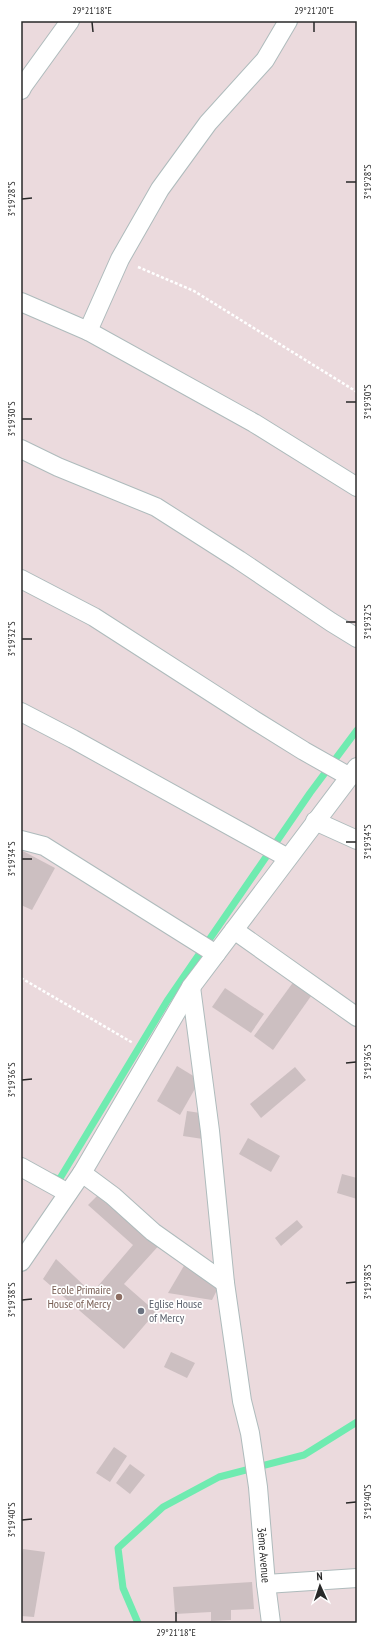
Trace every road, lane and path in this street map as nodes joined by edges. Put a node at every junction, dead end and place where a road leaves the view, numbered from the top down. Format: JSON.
{"nodes":[{"id":1,"x":70,"y":21,"type":"edge"},
{"id":2,"x":288,"y":21,"type":"edge"},
{"id":3,"x":21,"y":90,"type":"edge"},
{"id":4,"x":120,"y":259,"type":"junction"},
{"id":5,"x":21,"y":302,"type":"edge"},
{"id":6,"x":88,"y":330,"type":"junction"},
{"id":7,"x":357,"y":392,"type":"edge"},
{"id":8,"x":21,"y":448,"type":"edge"},
{"id":9,"x":357,"y":487,"type":"edge"},
{"id":10,"x":21,"y":579,"type":"edge"},
{"id":11,"x":357,"y":638,"type":"edge"},
{"id":12,"x":21,"y":712,"type":"edge"},
{"id":13,"x":354,"y":772,"type":"edge"},
{"id":14,"x":315,"y":822,"type":"junction"},
{"id":15,"x":21,"y":840,"type":"edge"},
{"id":16,"x":357,"y":840,"type":"edge"},
{"id":17,"x":288,"y":858,"type":"junction"},
{"id":18,"x":234,"y":930,"type":"junction"},
{"id":19,"x":216,"y":954,"type":"junction"},
{"id":20,"x":21,"y":978,"type":"edge"},
{"id":21,"x":191,"y":987,"type":"junction"},
{"id":22,"x":357,"y":1017,"type":"edge"},
{"id":23,"x":152,"y":1053,"type":"junction"},
{"id":24,"x":21,"y":1167,"type":"edge"},
{"id":25,"x":82,"y":1173,"type":"junction"},
{"id":26,"x":68,"y":1193,"type":"junction"},
{"id":27,"x":21,"y":1262,"type":"edge"},
{"id":28,"x":225,"y":1284,"type":"junction"},
{"id":29,"x":357,"y":1578,"type":"edge"},
{"id":30,"x":266,"y":1584,"type":"junction"},
{"id":31,"x":271,"y":1623,"type":"edge"}],
"edges":[{"from":1,"to":3,"type":"street"},
{"from":2,"to":4,"type":"street"},
{"from":4,"to":6,"type":"street"},
{"from":4,"to":7,"type":"path"},
{"from":5,"to":6,"type":"street"},
{"from":6,"to":9,"type":"street"},
{"from":8,"to":11,"type":"street"},
{"from":10,"to":13,"type":"street"},
{"from":12,"to":17,"type":"street"},
{"from":13,"to":14,"type":"street"},
{"from":14,"to":16,"type":"street"},
{"from":14,"to":17,"type":"street"},
{"from":15,"to":19,"type":"street"},
{"from":17,"to":18,"type":"street"},
{"from":18,"to":19,"type":"street"},
{"from":18,"to":22,"type":"street"},
{"from":19,"to":21,"type":"street"},
{"from":20,"to":23,"type":"path"},
{"from":21,"to":23,"type":"street"},
{"from":21,"to":28,"type":"street","name":"3ème Avenue"},
{"from":23,"to":25,"type":"street"},
{"from":24,"to":26,"type":"street"},
{"from":25,"to":26,"type":"street"},
{"from":25,"to":28,"type":"street"},
{"from":26,"to":27,"type":"street"},
{"from":28,"to":30,"type":"street","name":"3ème Avenue"},
{"from":29,"to":30,"type":"street"},
{"from":30,"to":31,"type":"street","name":"3ème Avenue"}]}
